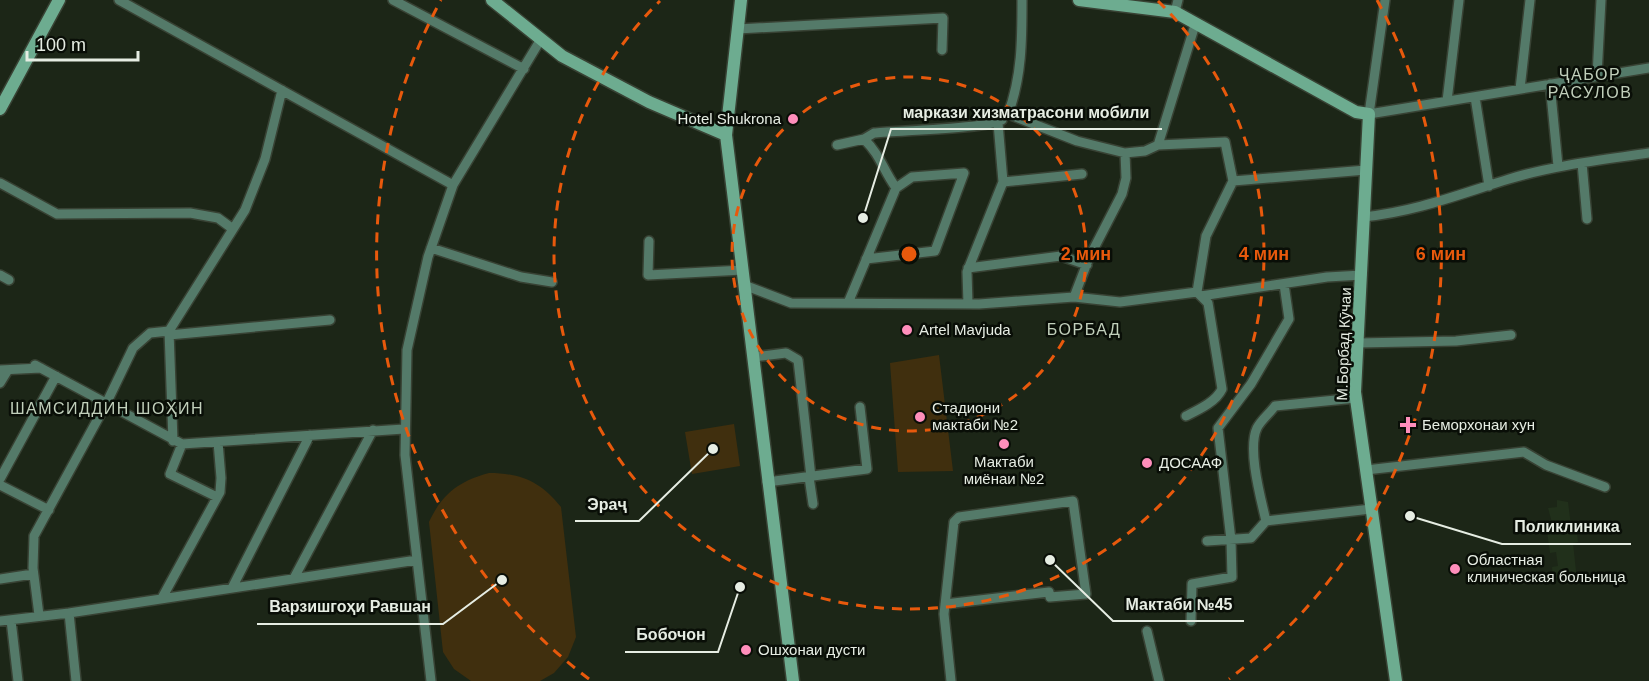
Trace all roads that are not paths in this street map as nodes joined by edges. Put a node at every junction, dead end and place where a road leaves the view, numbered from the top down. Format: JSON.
{"nodes":[{"id":1,"x":59,"y":0,"type":"edge"},
{"id":2,"x":119,"y":0,"type":"edge"},
{"id":3,"x":393,"y":0,"type":"edge"},
{"id":4,"x":492,"y":0,"type":"edge"},
{"id":5,"x":741,"y":0,"type":"edge"},
{"id":6,"x":1022,"y":0,"type":"edge"},
{"id":7,"x":1079,"y":0,"type":"edge"},
{"id":8,"x":1385,"y":0,"type":"edge"},
{"id":9,"x":1459,"y":0,"type":"edge"},
{"id":10,"x":1530,"y":0,"type":"edge"},
{"id":11,"x":1601,"y":0,"type":"edge"},
{"id":12,"x":1176,"y":6,"type":"edge"},
{"id":13,"x":1195,"y":25,"type":"junction"},
{"id":14,"x":738,"y":29,"type":"junction"},
{"id":15,"x":541,"y":39,"type":"junction"},
{"id":16,"x":942,"y":50,"type":"dead end"},
{"id":17,"x":1649,"y":68,"type":"edge"},
{"id":18,"x":524,"y":69,"type":"junction"},
{"id":19,"x":1597,"y":76,"type":"junction"},
{"id":20,"x":1550,"y":84,"type":"junction"},
{"id":21,"x":1520,"y":89,"type":"junction"},
{"id":22,"x":282,"y":90,"type":"junction"},
{"id":23,"x":1475,"y":97,"type":"junction"},
{"id":24,"x":1447,"y":101,"type":"junction"},
{"id":25,"x":0,"y":109,"type":"edge"},
{"id":26,"x":1008,"y":114,"type":"junction"},
{"id":27,"x":1369,"y":114,"type":"junction"},
{"id":28,"x":998,"y":123,"type":"junction"},
{"id":29,"x":726,"y":135,"type":"junction"},
{"id":30,"x":864,"y":139,"type":"junction"},
{"id":31,"x":837,"y":145,"type":"dead end"},
{"id":32,"x":1158,"y":145,"type":"junction"},
{"id":33,"x":1125,"y":153,"type":"junction"},
{"id":34,"x":1649,"y":153,"type":"edge"},
{"id":35,"x":1582,"y":163,"type":"junction"},
{"id":36,"x":1558,"y":166,"type":"junction"},
{"id":37,"x":1366,"y":170,"type":"junction"},
{"id":38,"x":1082,"y":174,"type":"dead end"},
{"id":39,"x":1233,"y":181,"type":"junction"},
{"id":40,"x":1003,"y":182,"type":"junction"},
{"id":41,"x":0,"y":183,"type":"edge"},
{"id":42,"x":453,"y":185,"type":"junction"},
{"id":43,"x":1489,"y":186,"type":"junction"},
{"id":44,"x":896,"y":188,"type":"junction"},
{"id":45,"x":1363,"y":217,"type":"junction"},
{"id":46,"x":1587,"y":219,"type":"dead end"},
{"id":47,"x":233,"y":229,"type":"junction"},
{"id":48,"x":649,"y":241,"type":"dead end"},
{"id":49,"x":431,"y":248,"type":"junction"},
{"id":50,"x":866,"y":259,"type":"junction"},
{"id":51,"x":1087,"y":265,"type":"junction"},
{"id":52,"x":968,"y":268,"type":"junction"},
{"id":53,"x":743,"y":270,"type":"junction"},
{"id":54,"x":1362,"y":275,"type":"junction"},
{"id":55,"x":552,"y":282,"type":"dead end"},
{"id":56,"x":1284,"y":284,"type":"junction"},
{"id":57,"x":744,"y":285,"type":"junction"},
{"id":58,"x":1199,"y":295,"type":"junction"},
{"id":59,"x":1074,"y":297,"type":"junction"},
{"id":60,"x":848,"y":303,"type":"junction"},
{"id":61,"x":968,"y":304,"type":"junction"},
{"id":62,"x":330,"y":320,"type":"dead end"},
{"id":63,"x":169,"y":333,"type":"junction"},
{"id":64,"x":1511,"y":335,"type":"dead end"},
{"id":65,"x":1358,"y":343,"type":"junction"},
{"id":66,"x":753,"y":357,"type":"junction"},
{"id":67,"x":4,"y":370,"type":"edge"},
{"id":68,"x":56,"y":376,"type":"junction"},
{"id":69,"x":0,"y":383,"type":"edge"},
{"id":70,"x":1220,"y":395,"type":"junction"},
{"id":71,"x":1356,"y":398,"type":"junction"},
{"id":72,"x":106,"y":404,"type":"junction"},
{"id":73,"x":1237,"y":405,"type":"junction"},
{"id":74,"x":860,"y":407,"type":"dead end"},
{"id":75,"x":1186,"y":416,"type":"dead end"},
{"id":76,"x":404,"y":429,"type":"junction"},
{"id":77,"x":372,"y":430,"type":"junction"},
{"id":78,"x":310,"y":435,"type":"junction"},
{"id":79,"x":218,"y":442,"type":"junction"},
{"id":80,"x":178,"y":443,"type":"junction"},
{"id":81,"x":1366,"y":470,"type":"junction"},
{"id":82,"x":810,"y":477,"type":"junction"},
{"id":83,"x":0,"y":479,"type":"edge"},
{"id":84,"x":767,"y":482,"type":"junction"},
{"id":85,"x":0,"y":485,"type":"edge"},
{"id":86,"x":1605,"y":487,"type":"dead end"},
{"id":87,"x":217,"y":497,"type":"junction"},
{"id":88,"x":813,"y":504,"type":"dead end"},
{"id":89,"x":1371,"y":509,"type":"junction"},
{"id":90,"x":49,"y":510,"type":"junction"},
{"id":91,"x":1266,"y":521,"type":"junction"},
{"id":92,"x":1231,"y":540,"type":"junction"},
{"id":93,"x":1207,"y":541,"type":"dead end"},
{"id":94,"x":417,"y":560,"type":"junction"},
{"id":95,"x":33,"y":574,"type":"junction"},
{"id":96,"x":294,"y":578,"type":"junction"},
{"id":97,"x":0,"y":579,"type":"edge"},
{"id":98,"x":232,"y":588,"type":"junction"},
{"id":99,"x":162,"y":598,"type":"junction"},
{"id":100,"x":945,"y":604,"type":"junction"},
{"id":101,"x":69,"y":613,"type":"junction"},
{"id":102,"x":39,"y":615,"type":"junction"},
{"id":103,"x":11,"y":620,"type":"junction"},
{"id":104,"x":0,"y":621,"type":"edge"},
{"id":105,"x":1191,"y":621,"type":"dead end"},
{"id":106,"x":1148,"y":631,"type":"dead end"},
{"id":107,"x":18,"y":681,"type":"edge"},
{"id":108,"x":76,"y":681,"type":"edge"},
{"id":109,"x":431,"y":681,"type":"edge"},
{"id":110,"x":793,"y":681,"type":"edge"},
{"id":111,"x":951,"y":681,"type":"edge"},
{"id":112,"x":1159,"y":681,"type":"edge"},
{"id":113,"x":1396,"y":681,"type":"edge"}],
"edges":[{"from":1,"to":25,"type":"street"},
{"from":2,"to":22,"type":"street"},
{"from":3,"to":18,"type":"street"},
{"from":4,"to":15,"type":"street"},
{"from":5,"to":14,"type":"street"},
{"from":6,"to":26,"type":"street"},
{"from":7,"to":12,"type":"street"},
{"from":8,"to":27,"type":"street"},
{"from":9,"to":24,"type":"street"},
{"from":10,"to":21,"type":"street"},
{"from":11,"to":19,"type":"street"},
{"from":12,"to":13,"type":"street"},
{"from":13,"to":27,"type":"street"},
{"from":13,"to":32,"type":"street"},
{"from":14,"to":16,"type":"street"},
{"from":14,"to":29,"type":"street"},
{"from":15,"to":18,"type":"street"},
{"from":15,"to":29,"type":"street"},
{"from":17,"to":19,"type":"street"},
{"from":18,"to":42,"type":"street"},
{"from":19,"to":20,"type":"street"},
{"from":20,"to":21,"type":"street"},
{"from":20,"to":36,"type":"street"},
{"from":21,"to":23,"type":"street"},
{"from":22,"to":42,"type":"street"},
{"from":22,"to":47,"type":"street"},
{"from":23,"to":24,"type":"street"},
{"from":23,"to":43,"type":"street"},
{"from":24,"to":27,"type":"street"},
{"from":26,"to":28,"type":"street"},
{"from":26,"to":33,"type":"street"},
{"from":27,"to":37,"type":"street","name":"М.Борбад Кӯчаи"},
{"from":28,"to":30,"type":"street"},
{"from":28,"to":40,"type":"street"},
{"from":29,"to":53,"type":"street"},
{"from":30,"to":31,"type":"street"},
{"from":30,"to":44,"type":"street"},
{"from":32,"to":33,"type":"street"},
{"from":32,"to":39,"type":"street"},
{"from":33,"to":51,"type":"street"},
{"from":34,"to":35,"type":"street"},
{"from":35,"to":36,"type":"street"},
{"from":35,"to":46,"type":"street"},
{"from":36,"to":43,"type":"street"},
{"from":37,"to":39,"type":"street"},
{"from":37,"to":45,"type":"street","name":"М.Борбад Кӯчаи"},
{"from":38,"to":40,"type":"street"},
{"from":39,"to":58,"type":"street"},
{"from":40,"to":52,"type":"street"},
{"from":41,"to":47,"type":"street"},
{"from":42,"to":49,"type":"street"},
{"from":43,"to":45,"type":"street"},
{"from":44,"to":50,"type":"street"},
{"from":44,"to":50,"type":"street"},
{"from":45,"to":54,"type":"street","name":"М.Борбад Кӯчаи"},
{"from":47,"to":63,"type":"street"},
{"from":48,"to":53,"type":"street"},
{"from":49,"to":55,"type":"street"},
{"from":49,"to":76,"type":"street"},
{"from":50,"to":60,"type":"street"},
{"from":51,"to":52,"type":"street"},
{"from":51,"to":59,"type":"street"},
{"from":52,"to":61,"type":"street"},
{"from":53,"to":57,"type":"street"},
{"from":54,"to":56,"type":"street"},
{"from":54,"to":65,"type":"street","name":"М.Борбад Кӯчаи"},
{"from":56,"to":58,"type":"street"},
{"from":56,"to":73,"type":"street"},
{"from":57,"to":60,"type":"street"},
{"from":57,"to":66,"type":"street"},
{"from":58,"to":59,"type":"street"},
{"from":58,"to":70,"type":"street"},
{"from":59,"to":61,"type":"street"},
{"from":60,"to":61,"type":"street"},
{"from":62,"to":63,"type":"street"},
{"from":63,"to":72,"type":"street"},
{"from":63,"to":80,"type":"street"},
{"from":64,"to":65,"type":"street"},
{"from":65,"to":71,"type":"street","name":"М.Борбад Кӯчаи"},
{"from":66,"to":82,"type":"street"},
{"from":66,"to":84,"type":"street"},
{"from":67,"to":68,"type":"street"},
{"from":67,"to":69,"type":"street"},
{"from":68,"to":72,"type":"street"},
{"from":68,"to":83,"type":"street"},
{"from":70,"to":73,"type":"street"},
{"from":70,"to":75,"type":"street"},
{"from":71,"to":81,"type":"street","name":"М.Борбад Кӯчаи"},
{"from":71,"to":91,"type":"street"},
{"from":72,"to":80,"type":"street"},
{"from":72,"to":90,"type":"street"},
{"from":73,"to":92,"type":"street"},
{"from":74,"to":82,"type":"street"},
{"from":76,"to":77,"type":"street"},
{"from":76,"to":94,"type":"street"},
{"from":77,"to":78,"type":"street"},
{"from":77,"to":96,"type":"street"},
{"from":78,"to":79,"type":"street"},
{"from":78,"to":98,"type":"street"},
{"from":79,"to":80,"type":"street"},
{"from":79,"to":87,"type":"street"},
{"from":80,"to":87,"type":"street"},
{"from":81,"to":86,"type":"street"},
{"from":81,"to":89,"type":"street","name":"М.Борбад Кӯчаи"},
{"from":82,"to":84,"type":"street"},
{"from":82,"to":88,"type":"street"},
{"from":84,"to":110,"type":"street"},
{"from":85,"to":90,"type":"street"},
{"from":87,"to":99,"type":"street"},
{"from":89,"to":91,"type":"street"},
{"from":89,"to":113,"type":"street","name":"М.Борбад Кӯчаи"},
{"from":90,"to":95,"type":"street"},
{"from":91,"to":92,"type":"street"},
{"from":92,"to":93,"type":"street"},
{"from":92,"to":105,"type":"street"},
{"from":94,"to":96,"type":"street"},
{"from":94,"to":109,"type":"street"},
{"from":95,"to":97,"type":"street"},
{"from":95,"to":102,"type":"street"},
{"from":96,"to":98,"type":"street"},
{"from":98,"to":99,"type":"street"},
{"from":99,"to":101,"type":"street"},
{"from":100,"to":100,"type":"street"},
{"from":100,"to":111,"type":"street"},
{"from":101,"to":102,"type":"street"},
{"from":101,"to":108,"type":"street"},
{"from":102,"to":103,"type":"street"},
{"from":103,"to":104,"type":"street"},
{"from":103,"to":107,"type":"street"},
{"from":106,"to":112,"type":"street"}]}
